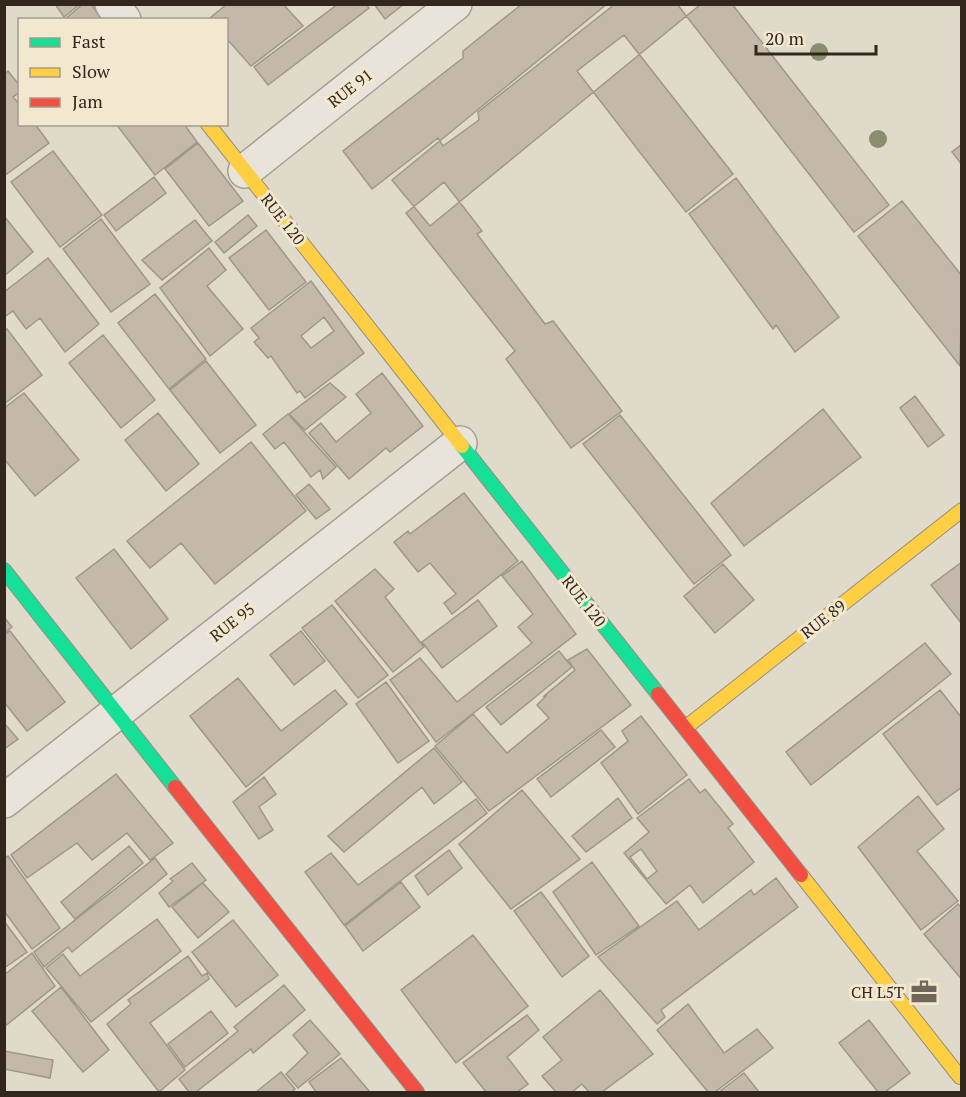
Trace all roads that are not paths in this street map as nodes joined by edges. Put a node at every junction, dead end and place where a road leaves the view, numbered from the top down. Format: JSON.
{"nodes":[{"id":1,"x":112,"y":4,"type":"edge"},
{"id":2,"x":455,"y":4,"type":"edge"},
{"id":3,"x":122,"y":18,"type":"edge"},
{"id":4,"x":210,"y":126,"type":"edge"},
{"id":5,"x":245,"y":171,"type":"junction"},
{"id":6,"x":460,"y":443,"type":"junction"},
{"id":7,"x":962,"y":510,"type":"edge"},
{"id":8,"x":4,"y":570,"type":"edge"},
{"id":9,"x":117,"y":713,"type":"junction"},
{"id":10,"x":685,"y":728,"type":"junction"},
{"id":11,"x":4,"y":801,"type":"edge"},
{"id":12,"x":961,"y":1076,"type":"edge"},
{"id":13,"x":947,"y":1087,"type":"dead end"},
{"id":14,"x":417,"y":1092,"type":"edge"}],
"edges":[{"from":1,"to":3,"type":"street"},
{"from":2,"to":5,"type":"street","name":"RUE 91"},
{"from":4,"to":5,"type":"street","name":"RUE 120"},
{"from":5,"to":6,"type":"street","name":"RUE 120"},
{"from":6,"to":9,"type":"street","name":"RUE 95"},
{"from":6,"to":10,"type":"street","name":"RUE 120"},
{"from":7,"to":10,"type":"street","name":"RUE 89"},
{"from":8,"to":9,"type":"street"},
{"from":9,"to":11,"type":"street","name":"RUE 95"},
{"from":9,"to":14,"type":"street"},
{"from":10,"to":12,"type":"street","name":"RUE 120"},
{"from":12,"to":13,"type":"street"}]}
